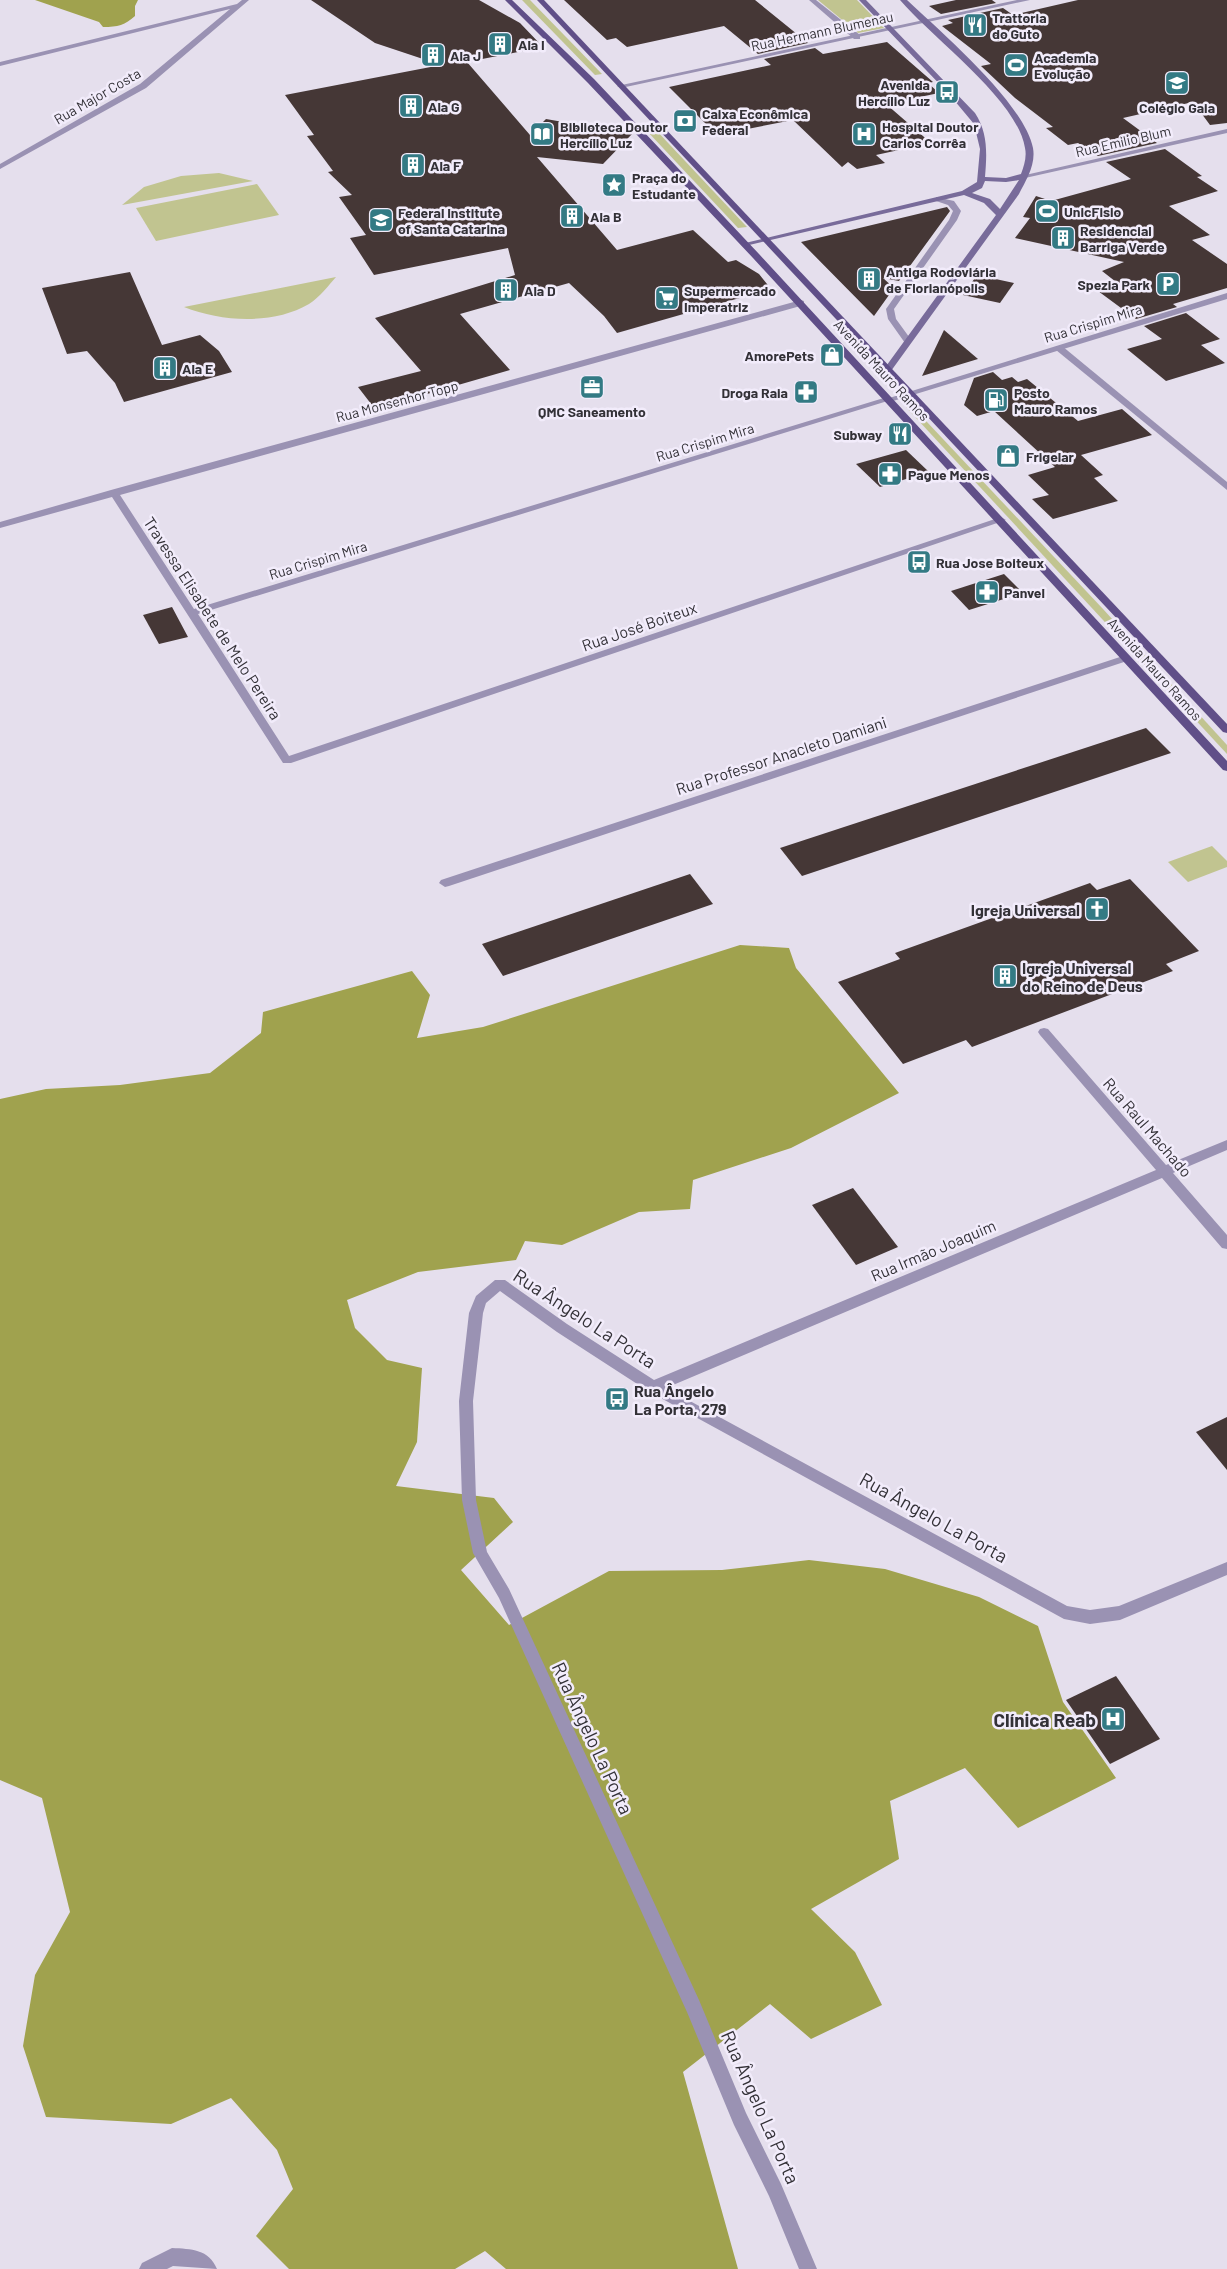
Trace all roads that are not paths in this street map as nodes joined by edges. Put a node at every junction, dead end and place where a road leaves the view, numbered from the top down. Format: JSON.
{"nodes":[{"id":1,"x":508,"y":0,"type":"edge"},
{"id":2,"x":540,"y":0,"type":"edge"},
{"id":3,"x":812,"y":0,"type":"edge"},
{"id":4,"x":862,"y":0,"type":"edge"},
{"id":5,"x":902,"y":0,"type":"edge"},
{"id":6,"x":1027,"y":0,"type":"edge"},
{"id":7,"x":243,"y":2,"type":"edge"},
{"id":8,"x":925,"y":22,"type":"junction"},
{"id":9,"x":890,"y":30,"type":"junction"},
{"id":10,"x":857,"y":37,"type":"junction"},
{"id":11,"x":0,"y":64,"type":"edge"},
{"id":12,"x":611,"y":88,"type":"junction"},
{"id":13,"x":1227,"y":131,"type":"edge"},
{"id":14,"x":0,"y":167,"type":"edge"},
{"id":15,"x":1025,"y":176,"type":"junction"},
{"id":16,"x":982,"y":179,"type":"junction"},
{"id":17,"x":966,"y":193,"type":"junction"},
{"id":18,"x":939,"y":199,"type":"junction"},
{"id":19,"x":1000,"y":214,"type":"junction"},
{"id":20,"x":765,"y":239,"type":"junction"},
{"id":21,"x":745,"y":244,"type":"junction"},
{"id":22,"x":1227,"y":296,"type":"edge"},
{"id":23,"x":801,"y":303,"type":"junction"},
{"id":24,"x":908,"y":341,"type":"junction"},
{"id":25,"x":1059,"y":348,"type":"junction"},
{"id":26,"x":860,"y":367,"type":"junction"},
{"id":27,"x":888,"y":369,"type":"junction"},
{"id":28,"x":911,"y":393,"type":"junction"},
{"id":29,"x":890,"y":400,"type":"junction"},
{"id":30,"x":1227,"y":487,"type":"edge"},
{"id":31,"x":114,"y":492,"type":"junction"},
{"id":32,"x":1001,"y":520,"type":"junction"},
{"id":33,"x":0,"y":525,"type":"edge"},
{"id":34,"x":192,"y":613,"type":"junction"},
{"id":35,"x":1126,"y":658,"type":"junction"},
{"id":36,"x":1227,"y":730,"type":"edge"},
{"id":37,"x":287,"y":761,"type":"joint"},
{"id":38,"x":1227,"y":768,"type":"edge"},
{"id":39,"x":446,"y":883,"type":"dead end"},
{"id":40,"x":1044,"y":1032,"type":"dead end"},
{"id":41,"x":1227,"y":1145,"type":"edge"},
{"id":42,"x":1165,"y":1171,"type":"junction"},
{"id":43,"x":1227,"y":1244,"type":"edge"},
{"id":44,"x":653,"y":1387,"type":"junction"},
{"id":45,"x":1227,"y":1568,"type":"edge"},
{"id":46,"x":148,"y":2269,"type":"edge"},
{"id":47,"x":208,"y":2269,"type":"edge"},
{"id":48,"x":808,"y":2269,"type":"edge"}],
"edges":[{"from":1,"to":12,"type":"main road","name":"Avenida Mauro Ramos"},
{"from":2,"to":12,"type":"main road","name":"Avenida Mauro Ramos"},
{"from":3,"to":10,"type":"street"},
{"from":4,"to":9,"type":"main road"},
{"from":5,"to":8,"type":"main road"},
{"from":6,"to":8,"type":"street","name":"Rua Hermann Blumenau"},
{"from":7,"to":11,"type":"street"},
{"from":7,"to":14,"type":"street","name":"Rua Major Costa"},
{"from":8,"to":9,"type":"street","name":"Rua Hermann Blumenau"},
{"from":8,"to":15,"type":"main road"},
{"from":9,"to":10,"type":"street","name":"Rua Hermann Blumenau"},
{"from":9,"to":16,"type":"main road"},
{"from":10,"to":12,"type":"street","name":"Rua Hermann Blumenau"},
{"from":12,"to":20,"type":"main road","name":"Avenida Mauro Ramos"},
{"from":12,"to":21,"type":"main road","name":"Avenida Mauro Ramos"},
{"from":13,"to":15,"type":"street","name":"Rua Emílio Blum"},
{"from":15,"to":16,"type":"main road"},
{"from":15,"to":19,"type":"main road"},
{"from":16,"to":17,"type":"main road"},
{"from":17,"to":18,"type":"main road"},
{"from":17,"to":19,"type":"main road"},
{"from":18,"to":20,"type":"main road"},
{"from":18,"to":24,"type":"street"},
{"from":19,"to":24,"type":"main road"},
{"from":20,"to":21,"type":"main road"},
{"from":20,"to":27,"type":"main road","name":"Avenida Mauro Ramos"},
{"from":21,"to":23,"type":"main road","name":"Avenida Mauro Ramos"},
{"from":22,"to":25,"type":"street","name":"Rua Crispim Mira"},
{"from":23,"to":26,"type":"main road","name":"Avenida Mauro Ramos"},
{"from":23,"to":31,"type":"street","name":"Rua Monsenhor Topp"},
{"from":24,"to":27,"type":"main road"},
{"from":25,"to":28,"type":"street","name":"Rua Crispim Mira"},
{"from":25,"to":30,"type":"street"},
{"from":26,"to":27,"type":"main road"},
{"from":26,"to":29,"type":"main road","name":"Avenida Mauro Ramos"},
{"from":27,"to":28,"type":"main road","name":"Avenida Mauro Ramos"},
{"from":28,"to":29,"type":"street","name":"Rua Crispim Mira"},
{"from":28,"to":36,"type":"main road","name":"Avenida Mauro Ramos"},
{"from":29,"to":32,"type":"main road","name":"Avenida Mauro Ramos"},
{"from":29,"to":34,"type":"street","name":"Rua Crispim Mira"},
{"from":31,"to":33,"type":"street","name":"Rua Monsenhor Topp"},
{"from":31,"to":34,"type":"street","name":"Travessa Elisabete de Melo Pereira"},
{"from":32,"to":35,"type":"main road","name":"Avenida Mauro Ramos"},
{"from":32,"to":37,"type":"street","name":"Rua José Boiteux"},
{"from":34,"to":37,"type":"street","name":"Travessa Elisabete de Melo Pereira"},
{"from":35,"to":38,"type":"main road","name":"Avenida Mauro Ramos"},
{"from":35,"to":39,"type":"street","name":"Rua Professor Anacleto Damiani"},
{"from":40,"to":42,"type":"street","name":"Rua Raul Machado"},
{"from":41,"to":42,"type":"street","name":"Rua Irmão Joaquim"},
{"from":42,"to":43,"type":"street","name":"Rua Raul Machado"},
{"from":42,"to":44,"type":"street","name":"Rua Irmão Joaquim"},
{"from":44,"to":45,"type":"street","name":"Rua Ângelo La Porta"},
{"from":44,"to":48,"type":"street","name":"Rua Ângelo La Porta"},
{"from":46,"to":47,"type":"street"}]}
